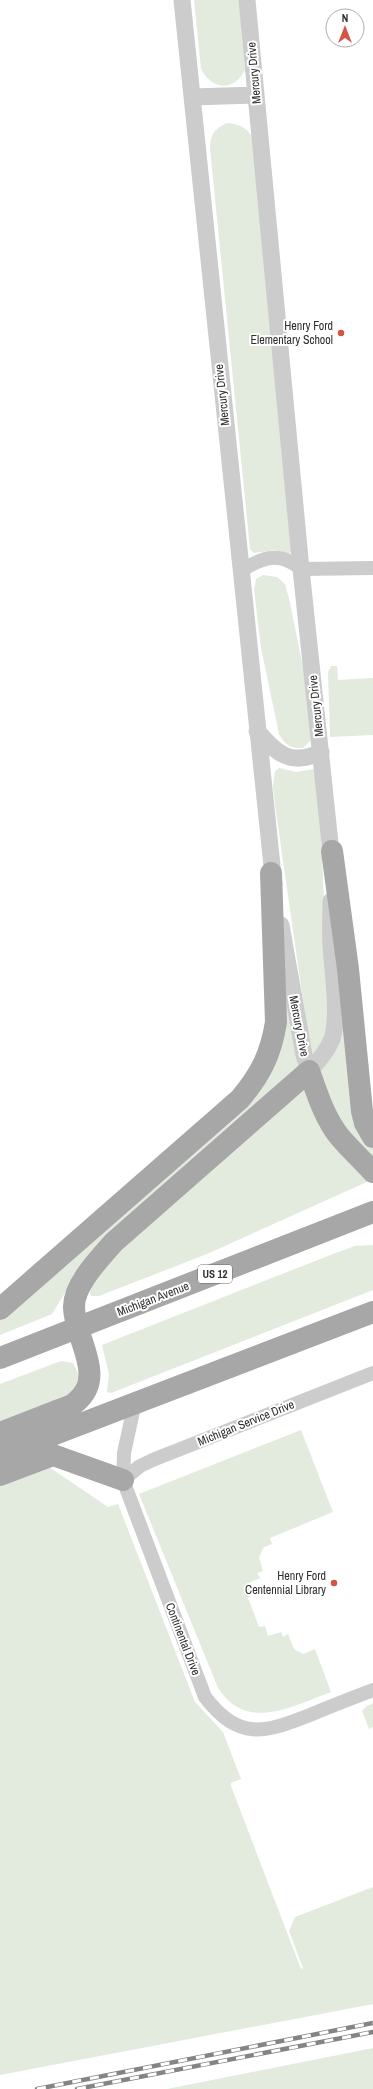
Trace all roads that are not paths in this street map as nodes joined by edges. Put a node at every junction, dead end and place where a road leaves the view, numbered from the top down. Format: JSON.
{"nodes":[{"id":1,"x":182,"y":0,"type":"edge"},
{"id":2,"x":247,"y":0,"type":"edge"},
{"id":3,"x":256,"y":95,"type":"junction"},
{"id":4,"x":192,"y":97,"type":"junction"},
{"id":5,"x":373,"y":568,"type":"edge"},
{"id":6,"x":300,"y":569,"type":"junction"},
{"id":7,"x":240,"y":571,"type":"junction"},
{"id":8,"x":257,"y":731,"type":"junction"},
{"id":9,"x":321,"y":752,"type":"junction"},
{"id":10,"x":332,"y":851,"type":"junction"},
{"id":11,"x":272,"y":873,"type":"junction"},
{"id":12,"x":309,"y":1071,"type":"junction"},
{"id":13,"x":373,"y":1137,"type":"edge"},
{"id":14,"x":373,"y":1172,"type":"edge"},
{"id":15,"x":373,"y":1212,"type":"edge"},
{"id":16,"x":353,"y":1220,"type":"junction"},
{"id":17,"x":373,"y":1229,"type":"edge"},
{"id":18,"x":0,"y":1309,"type":"edge"},
{"id":19,"x":373,"y":1312,"type":"edge"},
{"id":20,"x":78,"y":1328,"type":"junction"},
{"id":21,"x":0,"y":1358,"type":"edge"},
{"id":22,"x":373,"y":1373,"type":"edge"},
{"id":23,"x":135,"y":1402,"type":"junction"},
{"id":24,"x":0,"y":1433,"type":"edge"},
{"id":25,"x":0,"y":1455,"type":"edge"},
{"id":26,"x":0,"y":1475,"type":"edge"},
{"id":27,"x":123,"y":1480,"type":"junction"},
{"id":28,"x":373,"y":1690,"type":"edge"}],
"edges":[{"from":1,"to":4,"type":"street","name":"Mercury Drive"},
{"from":2,"to":3,"type":"street","name":"Mercury Drive"},
{"from":3,"to":4,"type":"street"},
{"from":3,"to":6,"type":"street","name":"Mercury Drive"},
{"from":4,"to":7,"type":"street","name":"Mercury Drive"},
{"from":5,"to":6,"type":"street"},
{"from":6,"to":7,"type":"street"},
{"from":6,"to":9,"type":"street","name":"Mercury Drive"},
{"from":7,"to":8,"type":"street","name":"Mercury Drive"},
{"from":8,"to":9,"type":"street"},
{"from":8,"to":11,"type":"street","name":"Mercury Drive"},
{"from":9,"to":10,"type":"street","name":"Mercury Drive"},
{"from":10,"to":12,"type":"street","name":"Mercury Drive"},
{"from":10,"to":13,"type":"main road"},
{"from":11,"to":12,"type":"street","name":"Mercury Drive"},
{"from":11,"to":18,"type":"main road"},
{"from":12,"to":14,"type":"main road"},
{"from":12,"to":20,"type":"main road"},
{"from":15,"to":16,"type":"main road","name":"Michigan Avenue","number":"US 12"},
{"from":16,"to":17,"type":"main road"},
{"from":16,"to":20,"type":"main road","name":"Michigan Avenue","number":"US 12"},
{"from":19,"to":23,"type":"main road"},
{"from":20,"to":21,"type":"main road","name":"Michigan Avenue","number":"US 12"},
{"from":20,"to":24,"type":"main road"},
{"from":22,"to":27,"type":"street","name":"Michigan Service Drive"},
{"from":23,"to":25,"type":"main road"},
{"from":23,"to":27,"type":"street","name":"Continental Drive"},
{"from":26,"to":27,"type":"main road"},
{"from":27,"to":28,"type":"street","name":"Continental Drive"}]}
